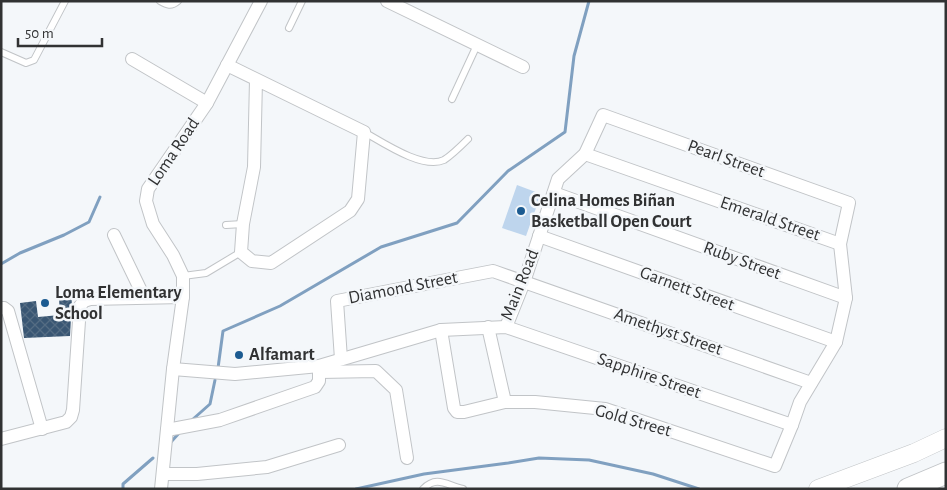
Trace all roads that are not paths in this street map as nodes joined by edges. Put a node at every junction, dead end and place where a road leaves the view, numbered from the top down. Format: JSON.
{"nodes":[{"id":1,"x":65,"y":1,"type":"edge"},
{"id":2,"x":160,"y":1,"type":"edge"},
{"id":3,"x":178,"y":1,"type":"edge"},
{"id":4,"x":261,"y":1,"type":"edge"},
{"id":5,"x":302,"y":1,"type":"edge"},
{"id":6,"x":386,"y":1,"type":"edge"},
{"id":7,"x":289,"y":28,"type":"dead end"},
{"id":8,"x":478,"y":45,"type":"junction"},
{"id":9,"x":1,"y":52,"type":"edge"},
{"id":10,"x":132,"y":59,"type":"dead end"},
{"id":11,"x":227,"y":65,"type":"junction"},
{"id":12,"x":523,"y":67,"type":"dead end"},
{"id":13,"x":256,"y":80,"type":"junction"},
{"id":14,"x":452,"y":99,"type":"dead end"},
{"id":15,"x":207,"y":103,"type":"junction"},
{"id":16,"x":603,"y":115,"type":"joint"},
{"id":17,"x":364,"y":132,"type":"junction"},
{"id":18,"x":468,"y":139,"type":"dead end"},
{"id":19,"x":585,"y":154,"type":"junction"},
{"id":20,"x":554,"y":193,"type":"junction"},
{"id":21,"x":243,"y":224,"type":"junction"},
{"id":22,"x":226,"y":225,"type":"dead end"},
{"id":23,"x":114,"y":235,"type":"dead end"},
{"id":24,"x":539,"y":236,"type":"junction"},
{"id":25,"x":840,"y":244,"type":"junction"},
{"id":26,"x":241,"y":252,"type":"junction"},
{"id":27,"x":183,"y":276,"type":"junction"},
{"id":28,"x":524,"y":282,"type":"junction"},
{"id":29,"x":144,"y":297,"type":"junction"},
{"id":30,"x":183,"y":297,"type":"junction"},
{"id":31,"x":846,"y":298,"type":"junction"},
{"id":32,"x":1,"y":308,"type":"edge"},
{"id":33,"x":488,"y":327,"type":"junction"},
{"id":34,"x":506,"y":327,"type":"junction"},
{"id":35,"x":441,"y":330,"type":"junction"},
{"id":36,"x":836,"y":342,"type":"junction"},
{"id":37,"x":328,"y":365,"type":"junction"},
{"id":38,"x":172,"y":369,"type":"junction"},
{"id":39,"x":811,"y":383,"type":"junction"},
{"id":40,"x":505,"y":402,"type":"junction"},
{"id":41,"x":792,"y":425,"type":"junction"},
{"id":42,"x":42,"y":429,"type":"junction"},
{"id":43,"x":167,"y":430,"type":"junction"},
{"id":44,"x":946,"y":438,"type":"edge"},
{"id":45,"x":1,"y":439,"type":"edge"},
{"id":46,"x":339,"y":445,"type":"dead end"},
{"id":47,"x":407,"y":458,"type":"dead end"},
{"id":48,"x":946,"y":473,"type":"edge"},
{"id":49,"x":163,"y":474,"type":"junction"},
{"id":50,"x":453,"y":488,"type":"edge"},
{"id":51,"x":161,"y":489,"type":"edge"},
{"id":52,"x":423,"y":489,"type":"edge"},
{"id":53,"x":463,"y":489,"type":"edge"},
{"id":54,"x":818,"y":489,"type":"edge"},
{"id":55,"x":908,"y":489,"type":"edge"}],
"edges":[{"from":1,"to":9,"type":"lane"},
{"from":2,"to":3,"type":"lane"},
{"from":4,"to":11,"type":"street","name":"Loma Road"},
{"from":5,"to":7,"type":"lane"},
{"from":6,"to":8,"type":"street"},
{"from":8,"to":12,"type":"street"},
{"from":8,"to":14,"type":"lane"},
{"from":10,"to":15,"type":"street"},
{"from":11,"to":13,"type":"street"},
{"from":11,"to":15,"type":"street","name":"Loma Road"},
{"from":13,"to":17,"type":"street"},
{"from":13,"to":21,"type":"street"},
{"from":15,"to":27,"type":"street","name":"Loma Road"},
{"from":16,"to":19,"type":"street","name":"Main Road"},
{"from":16,"to":25,"type":"street","name":"Pearl Street"},
{"from":17,"to":18,"type":"lane"},
{"from":17,"to":26,"type":"street"},
{"from":19,"to":20,"type":"street","name":"Main Road"},
{"from":19,"to":25,"type":"street","name":"Emerald Street"},
{"from":20,"to":24,"type":"street","name":"Main Road"},
{"from":20,"to":31,"type":"street","name":"Ruby Street"},
{"from":21,"to":22,"type":"lane"},
{"from":21,"to":26,"type":"street"},
{"from":23,"to":29,"type":"street"},
{"from":24,"to":28,"type":"street","name":"Main Road"},
{"from":24,"to":36,"type":"street","name":"Garnett Street"},
{"from":25,"to":31,"type":"street"},
{"from":26,"to":27,"type":"lane"},
{"from":27,"to":30,"type":"street","name":"Loma Road"},
{"from":28,"to":34,"type":"street","name":"Main Road"},
{"from":28,"to":37,"type":"street","name":"Diamond Street"},
{"from":28,"to":39,"type":"street","name":"Amethyst Street"},
{"from":29,"to":30,"type":"street"},
{"from":29,"to":42,"type":"street"},
{"from":30,"to":38,"type":"street","name":"Loma Road"},
{"from":31,"to":36,"type":"street"},
{"from":32,"to":42,"type":"street"},
{"from":33,"to":34,"type":"street","name":"Main Road"},
{"from":33,"to":35,"type":"street","name":"Main Road"},
{"from":33,"to":40,"type":"street"},
{"from":34,"to":41,"type":"street","name":"Sapphire Street"},
{"from":35,"to":37,"type":"street","name":"Main Road"},
{"from":35,"to":40,"type":"street","name":"Gold Street"},
{"from":36,"to":39,"type":"street"},
{"from":37,"to":38,"type":"street"},
{"from":37,"to":43,"type":"street"},
{"from":37,"to":47,"type":"street"},
{"from":38,"to":43,"type":"street","name":"Loma Road"},
{"from":39,"to":41,"type":"street"},
{"from":40,"to":41,"type":"street","name":"Gold Street"},
{"from":42,"to":45,"type":"street"},
{"from":43,"to":49,"type":"street","name":"Loma Road"},
{"from":44,"to":54,"type":"main road"},
{"from":46,"to":49,"type":"street"},
{"from":48,"to":55,"type":"highway"},
{"from":49,"to":51,"type":"street","name":"Loma Road"},
{"from":50,"to":52,"type":"lane"},
{"from":50,"to":53,"type":"lane"}]}
